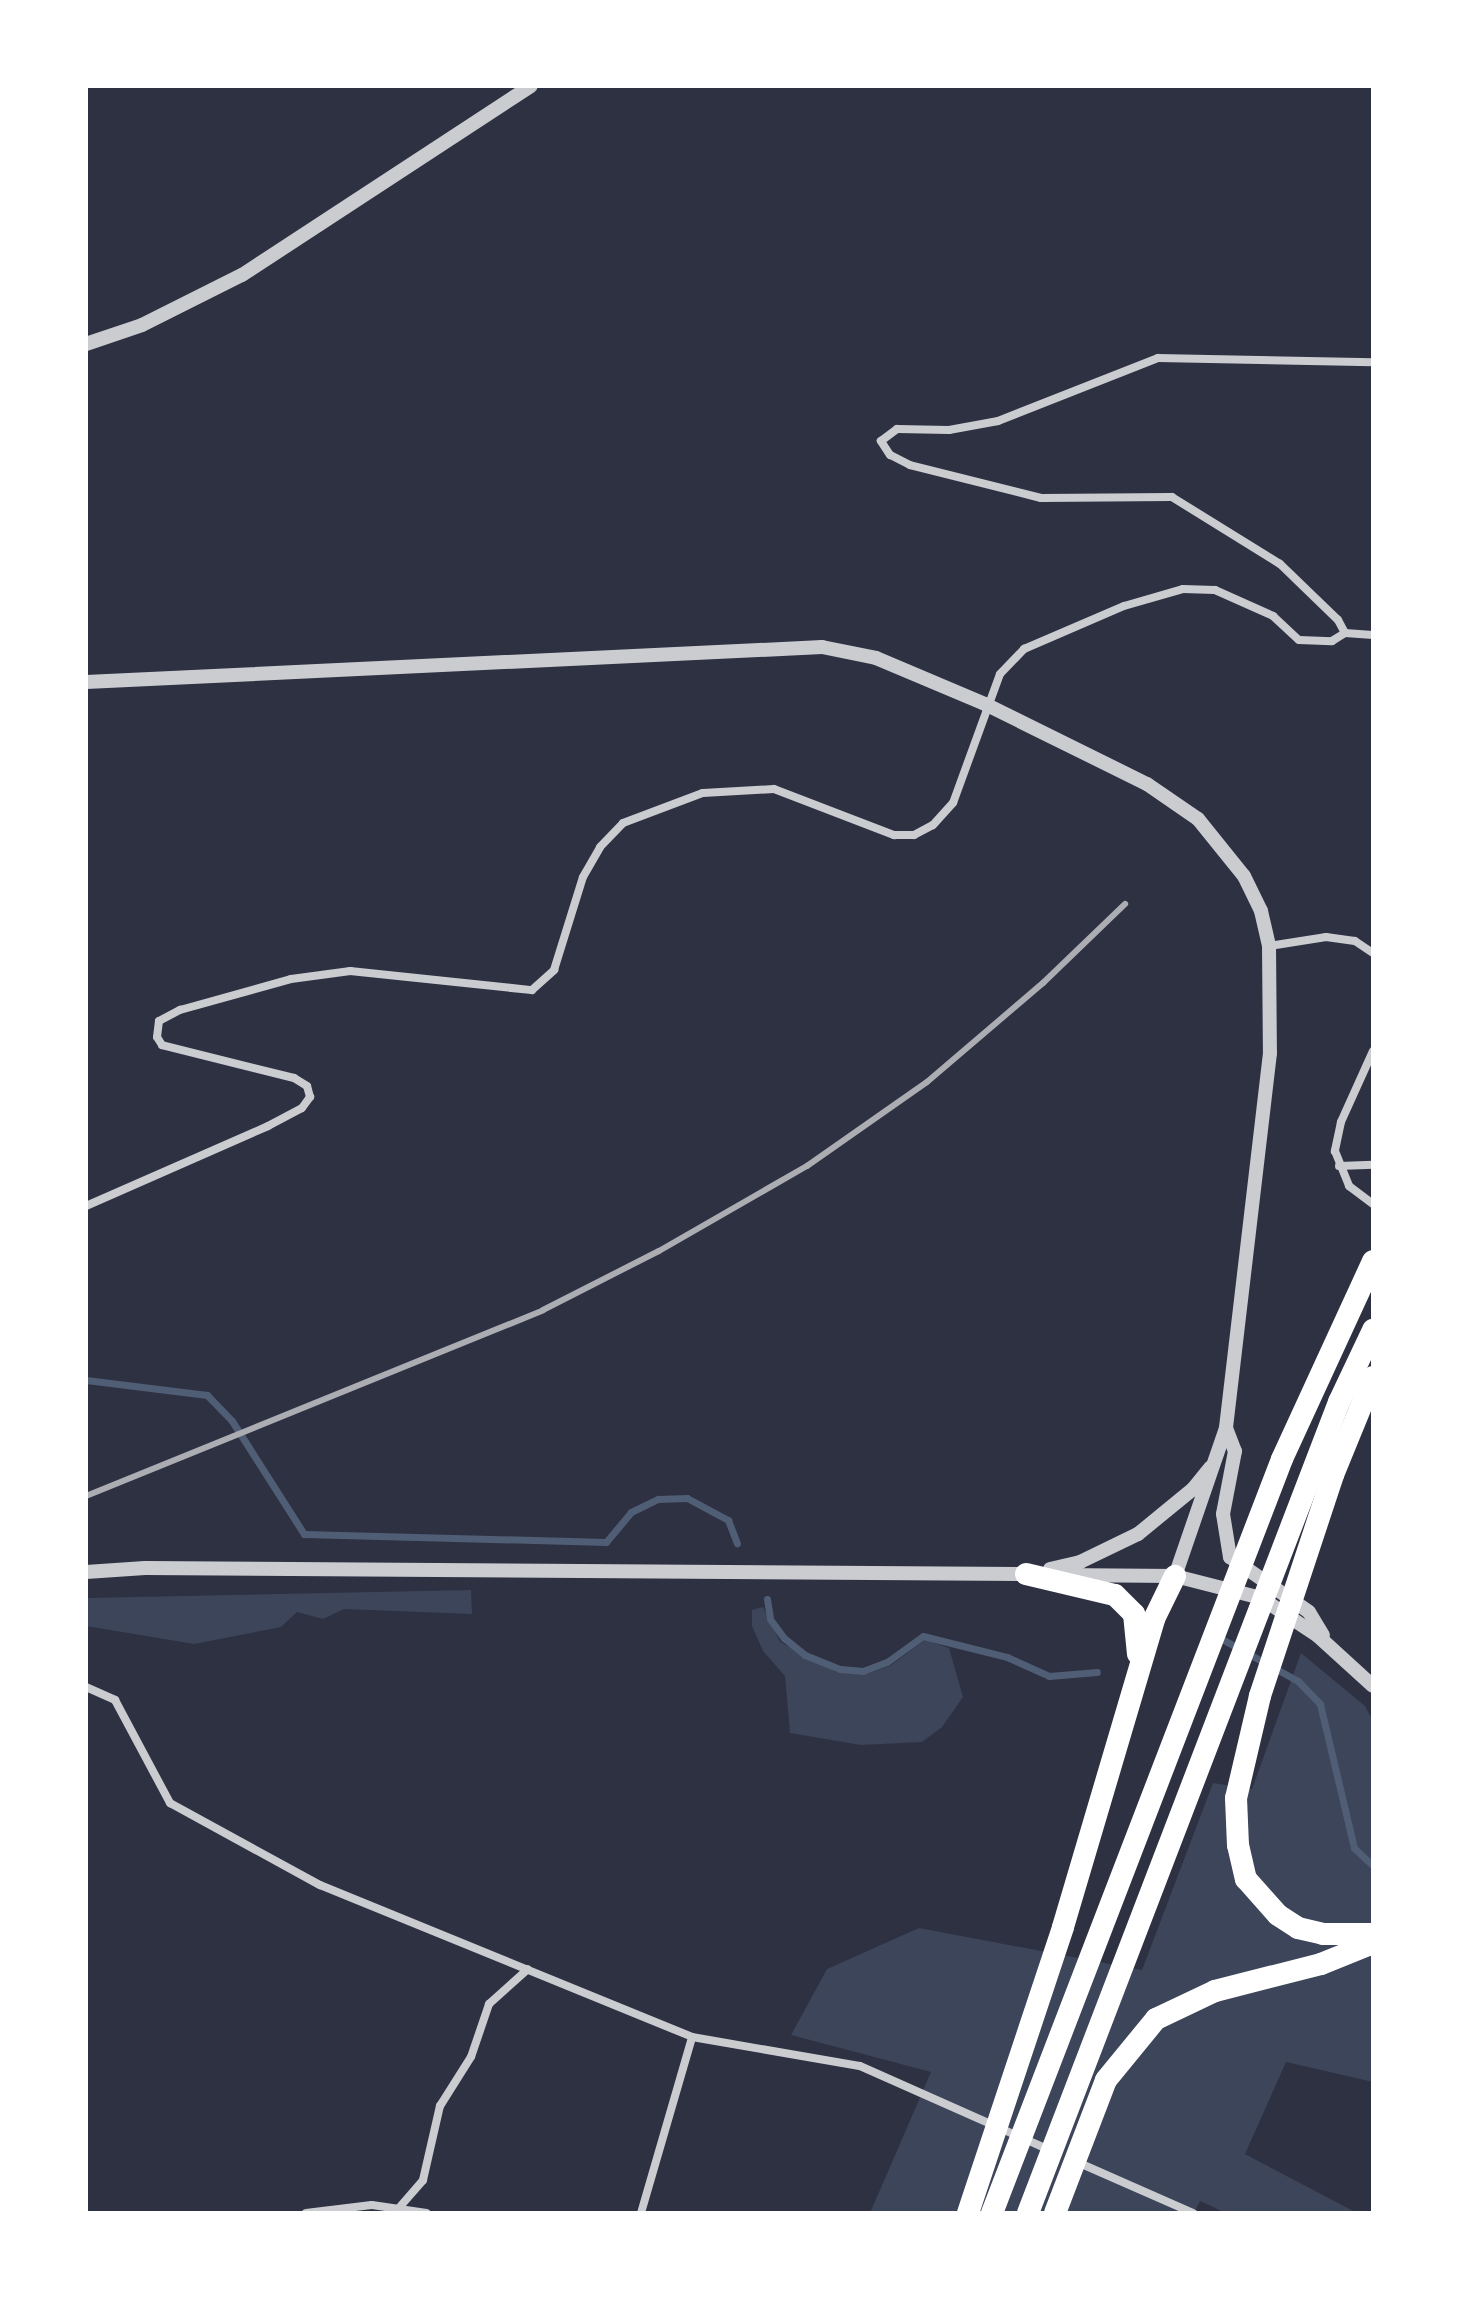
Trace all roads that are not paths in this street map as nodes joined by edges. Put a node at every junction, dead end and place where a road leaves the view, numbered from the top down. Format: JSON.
{"nodes":[{"id":1,"x":531,"y":86,"type":"edge"},
{"id":2,"x":86,"y":344,"type":"edge"},
{"id":3,"x":1373,"y":362,"type":"edge"},
{"id":4,"x":1345,"y":633,"type":"junction"},
{"id":5,"x":1373,"y":635,"type":"edge"},
{"id":6,"x":86,"y":682,"type":"edge"},
{"id":7,"x":985,"y":704,"type":"junction"},
{"id":8,"x":1269,"y":946,"type":"junction"},
{"id":9,"x":1373,"y":953,"type":"edge"},
{"id":10,"x":1373,"y":1051,"type":"edge"},
{"id":11,"x":1373,"y":1165,"type":"edge"},
{"id":12,"x":1339,"y":1166,"type":"junction"},
{"id":13,"x":1373,"y":1204,"type":"edge"},
{"id":14,"x":86,"y":1206,"type":"edge"},
{"id":15,"x":1373,"y":1261,"type":"edge"},
{"id":16,"x":1373,"y":1330,"type":"edge"},
{"id":17,"x":1373,"y":1377,"type":"edge"},
{"id":18,"x":1226,"y":1428,"type":"junction"},
{"id":19,"x":1215,"y":1462,"type":"junction"},
{"id":20,"x":1323,"y":1472,"type":"junction"},
{"id":21,"x":86,"y":1572,"type":"edge"},
{"id":22,"x":1026,"y":1574,"type":"junction"},
{"id":23,"x":1175,"y":1576,"type":"junction"},
{"id":24,"x":1330,"y":1646,"type":"junction"},
{"id":25,"x":1137,"y":1675,"type":"junction"},
{"id":26,"x":1373,"y":1686,"type":"edge"},
{"id":27,"x":86,"y":1687,"type":"edge"},
{"id":28,"x":1373,"y":1934,"type":"edge"},
{"id":29,"x":1373,"y":1943,"type":"edge"},
{"id":30,"x":528,"y":1969,"type":"junction"},
{"id":31,"x":692,"y":2037,"type":"junction"},
{"id":32,"x":398,"y":2209,"type":"junction"},
{"id":33,"x":1189,"y":2210,"type":"edge"},
{"id":34,"x":306,"y":2213,"type":"edge"},
{"id":35,"x":426,"y":2213,"type":"edge"},
{"id":36,"x":641,"y":2213,"type":"edge"},
{"id":37,"x":968,"y":2213,"type":"edge"},
{"id":38,"x":992,"y":2213,"type":"edge"},
{"id":39,"x":1028,"y":2213,"type":"edge"},
{"id":40,"x":1055,"y":2213,"type":"edge"}],
"edges":[{"from":1,"to":2,"type":"street"},
{"from":3,"to":4,"type":"street"},
{"from":4,"to":5,"type":"street"},
{"from":4,"to":7,"type":"street"},
{"from":6,"to":7,"type":"street"},
{"from":7,"to":8,"type":"street"},
{"from":7,"to":14,"type":"street"},
{"from":8,"to":9,"type":"street"},
{"from":8,"to":18,"type":"street"},
{"from":10,"to":12,"type":"street"},
{"from":11,"to":12,"type":"street"},
{"from":12,"to":13,"type":"street"},
{"from":15,"to":38,"type":"highway"},
{"from":16,"to":20,"type":"highway"},
{"from":17,"to":20,"type":"highway"},
{"from":18,"to":19,"type":"street"},
{"from":18,"to":24,"type":"street"},
{"from":19,"to":22,"type":"street"},
{"from":19,"to":23,"type":"street"},
{"from":20,"to":28,"type":"highway"},
{"from":20,"to":39,"type":"highway"},
{"from":21,"to":22,"type":"street"},
{"from":22,"to":23,"type":"street"},
{"from":22,"to":25,"type":"highway"},
{"from":23,"to":24,"type":"street"},
{"from":23,"to":25,"type":"highway"},
{"from":24,"to":26,"type":"street"},
{"from":25,"to":37,"type":"highway"},
{"from":27,"to":30,"type":"street"},
{"from":29,"to":40,"type":"highway"},
{"from":30,"to":31,"type":"street"},
{"from":30,"to":32,"type":"street"},
{"from":31,"to":33,"type":"street"},
{"from":31,"to":36,"type":"street"},
{"from":32,"to":34,"type":"street"},
{"from":32,"to":35,"type":"street"}]}
